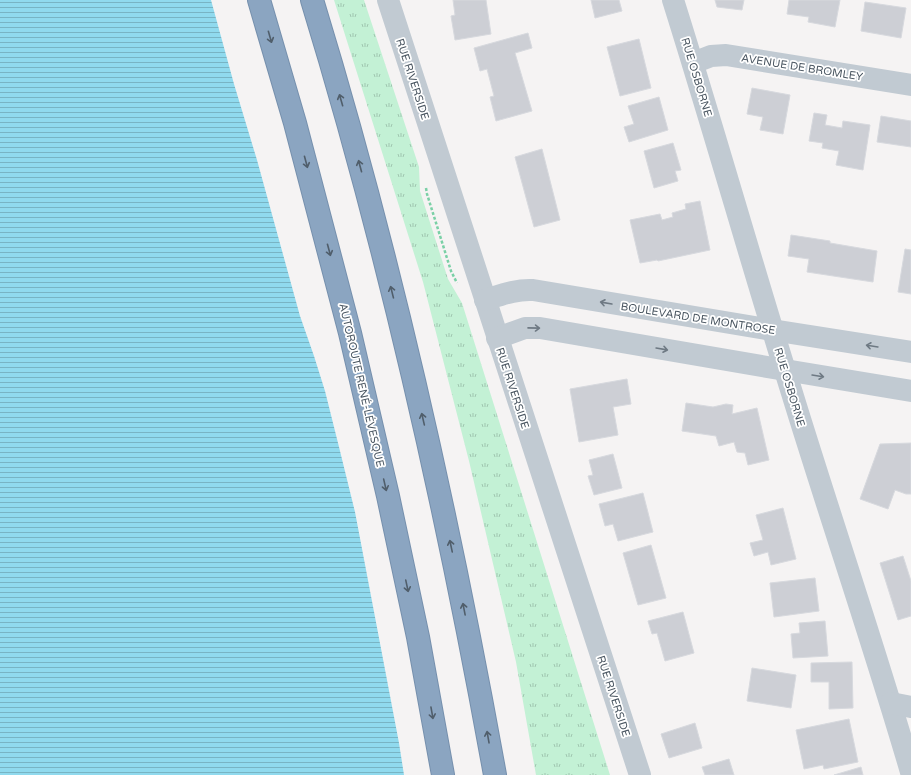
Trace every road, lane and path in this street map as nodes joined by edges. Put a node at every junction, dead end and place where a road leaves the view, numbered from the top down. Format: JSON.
{"nodes":[{"id":1,"x":259,"y":0,"type":"edge"},
{"id":2,"x":312,"y":0,"type":"edge"},
{"id":3,"x":388,"y":0,"type":"edge"},
{"id":4,"x":673,"y":0,"type":"edge"},
{"id":5,"x":693,"y":63,"type":"junction"},
{"id":6,"x":911,"y":85,"type":"edge"},
{"id":7,"x":425,"y":186,"type":"dead end"},
{"id":8,"x":460,"y":289,"type":"dead end"},
{"id":9,"x":485,"y":300,"type":"junction"},
{"id":10,"x":772,"y":330,"type":"junction"},
{"id":11,"x":497,"y":338,"type":"junction"},
{"id":12,"x":911,"y":352,"type":"edge"},
{"id":13,"x":785,"y":370,"type":"junction"},
{"id":14,"x":911,"y":391,"type":"edge"},
{"id":15,"x":901,"y":705,"type":"edge"},
{"id":16,"x":911,"y":772,"type":"edge"},
{"id":17,"x":443,"y":775,"type":"edge"},
{"id":18,"x":495,"y":775,"type":"edge"},
{"id":19,"x":640,"y":775,"type":"edge"}],
"edges":[{"from":1,"to":17,"type":"highway","name":"AUTOROUTE RENÉ-LÉVESQUE","one_way":true},
{"from":18,"to":2,"type":"highway","one_way":true},
{"from":3,"to":9,"type":"street","name":"RUE RIVERSIDE"},
{"from":4,"to":5,"type":"street","name":"RUE OSBORNE"},
{"from":5,"to":6,"type":"street","name":"AVENUE DE BROMLEY"},
{"from":5,"to":10,"type":"street","name":"RUE OSBORNE"},
{"from":7,"to":8,"type":"path"},
{"from":10,"to":9,"type":"street","name":"BOULEVARD DE MONTROSE","one_way":true},
{"from":9,"to":11,"type":"street","name":"RUE RIVERSIDE"},
{"from":12,"to":10,"type":"street","name":"BOULEVARD DE MONTROSE","one_way":true},
{"from":10,"to":13,"type":"street","name":"RUE OSBORNE"},
{"from":11,"to":13,"type":"street","one_way":true},
{"from":11,"to":19,"type":"street","name":"RUE RIVERSIDE"},
{"from":13,"to":14,"type":"street","one_way":true},
{"from":13,"to":15,"type":"street","name":"RUE OSBORNE"},
{"from":15,"to":16,"type":"street","name":"RUE OSBORNE"}]}
